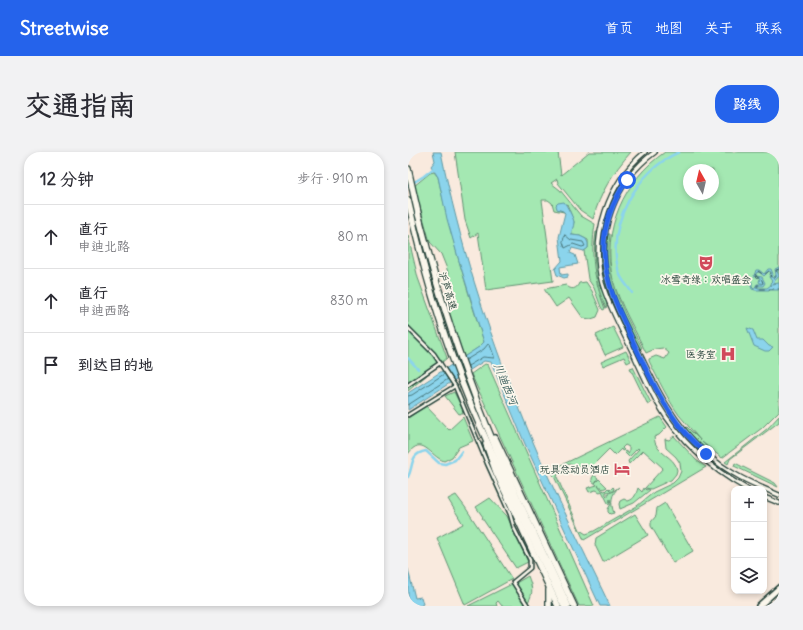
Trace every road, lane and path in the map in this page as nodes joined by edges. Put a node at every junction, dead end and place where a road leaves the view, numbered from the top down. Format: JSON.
{"nodes":[{"id":1,"x":645,"y":152,"type":"edge"},
{"id":2,"x":655,"y":152,"type":"edge"},
{"id":3,"x":408,"y":169,"type":"edge"},
{"id":4,"x":408,"y":200,"type":"edge"},
{"id":5,"x":408,"y":328,"type":"edge"},
{"id":6,"x":441,"y":364,"type":"junction"},
{"id":7,"x":408,"y":385,"type":"edge"},
{"id":8,"x":455,"y":386,"type":"junction"},
{"id":9,"x":408,"y":415,"type":"edge"},
{"id":10,"x":483,"y":416,"type":"junction"},
{"id":11,"x":477,"y":419,"type":"junction"},
{"id":12,"x":742,"y":486,"type":"edge"},
{"id":13,"x":779,"y":496,"type":"edge"},
{"id":14,"x":767,"y":498,"type":"edge"},
{"id":15,"x":779,"y":504,"type":"edge"},
{"id":16,"x":529,"y":542,"type":"junction"},
{"id":17,"x":779,"y":588,"type":"edge"},
{"id":18,"x":779,"y":604,"type":"edge"},
{"id":19,"x":528,"y":606,"type":"edge"},
{"id":20,"x":549,"y":606,"type":"edge"},
{"id":21,"x":558,"y":606,"type":"edge"},
{"id":22,"x":564,"y":606,"type":"edge"},
{"id":23,"x":568,"y":606,"type":"edge"},
{"id":24,"x":575,"y":606,"type":"edge"},
{"id":25,"x":759,"y":606,"type":"edge"},
{"id":26,"x":777,"y":606,"type":"edge"}],
"edges":[{"from":1,"to":12,"type":"street"},
{"from":2,"to":13,"type":"street"},
{"from":3,"to":10,"type":"highway","name":"沪芦高速"},
{"from":4,"to":11,"type":"highway","name":"沪芦高速"},
{"from":5,"to":6,"type":"street"},
{"from":6,"to":7,"type":"street"},
{"from":6,"to":8,"type":"street"},
{"from":8,"to":9,"type":"street"},
{"from":8,"to":19,"type":"street"},
{"from":10,"to":23,"type":"highway","name":"沪芦高速"},
{"from":10,"to":24,"type":"highway","name":"沪芦高速"},
{"from":11,"to":16,"type":"highway","name":"沪芦高速"},
{"from":11,"to":22,"type":"highway","name":"沪芦高速"},
{"from":14,"to":15,"type":"street"},
{"from":16,"to":20,"type":"highway"},
{"from":16,"to":21,"type":"highway","name":"沪芦高速"},
{"from":17,"to":25,"type":"highway"},
{"from":18,"to":26,"type":"highway"}]}
